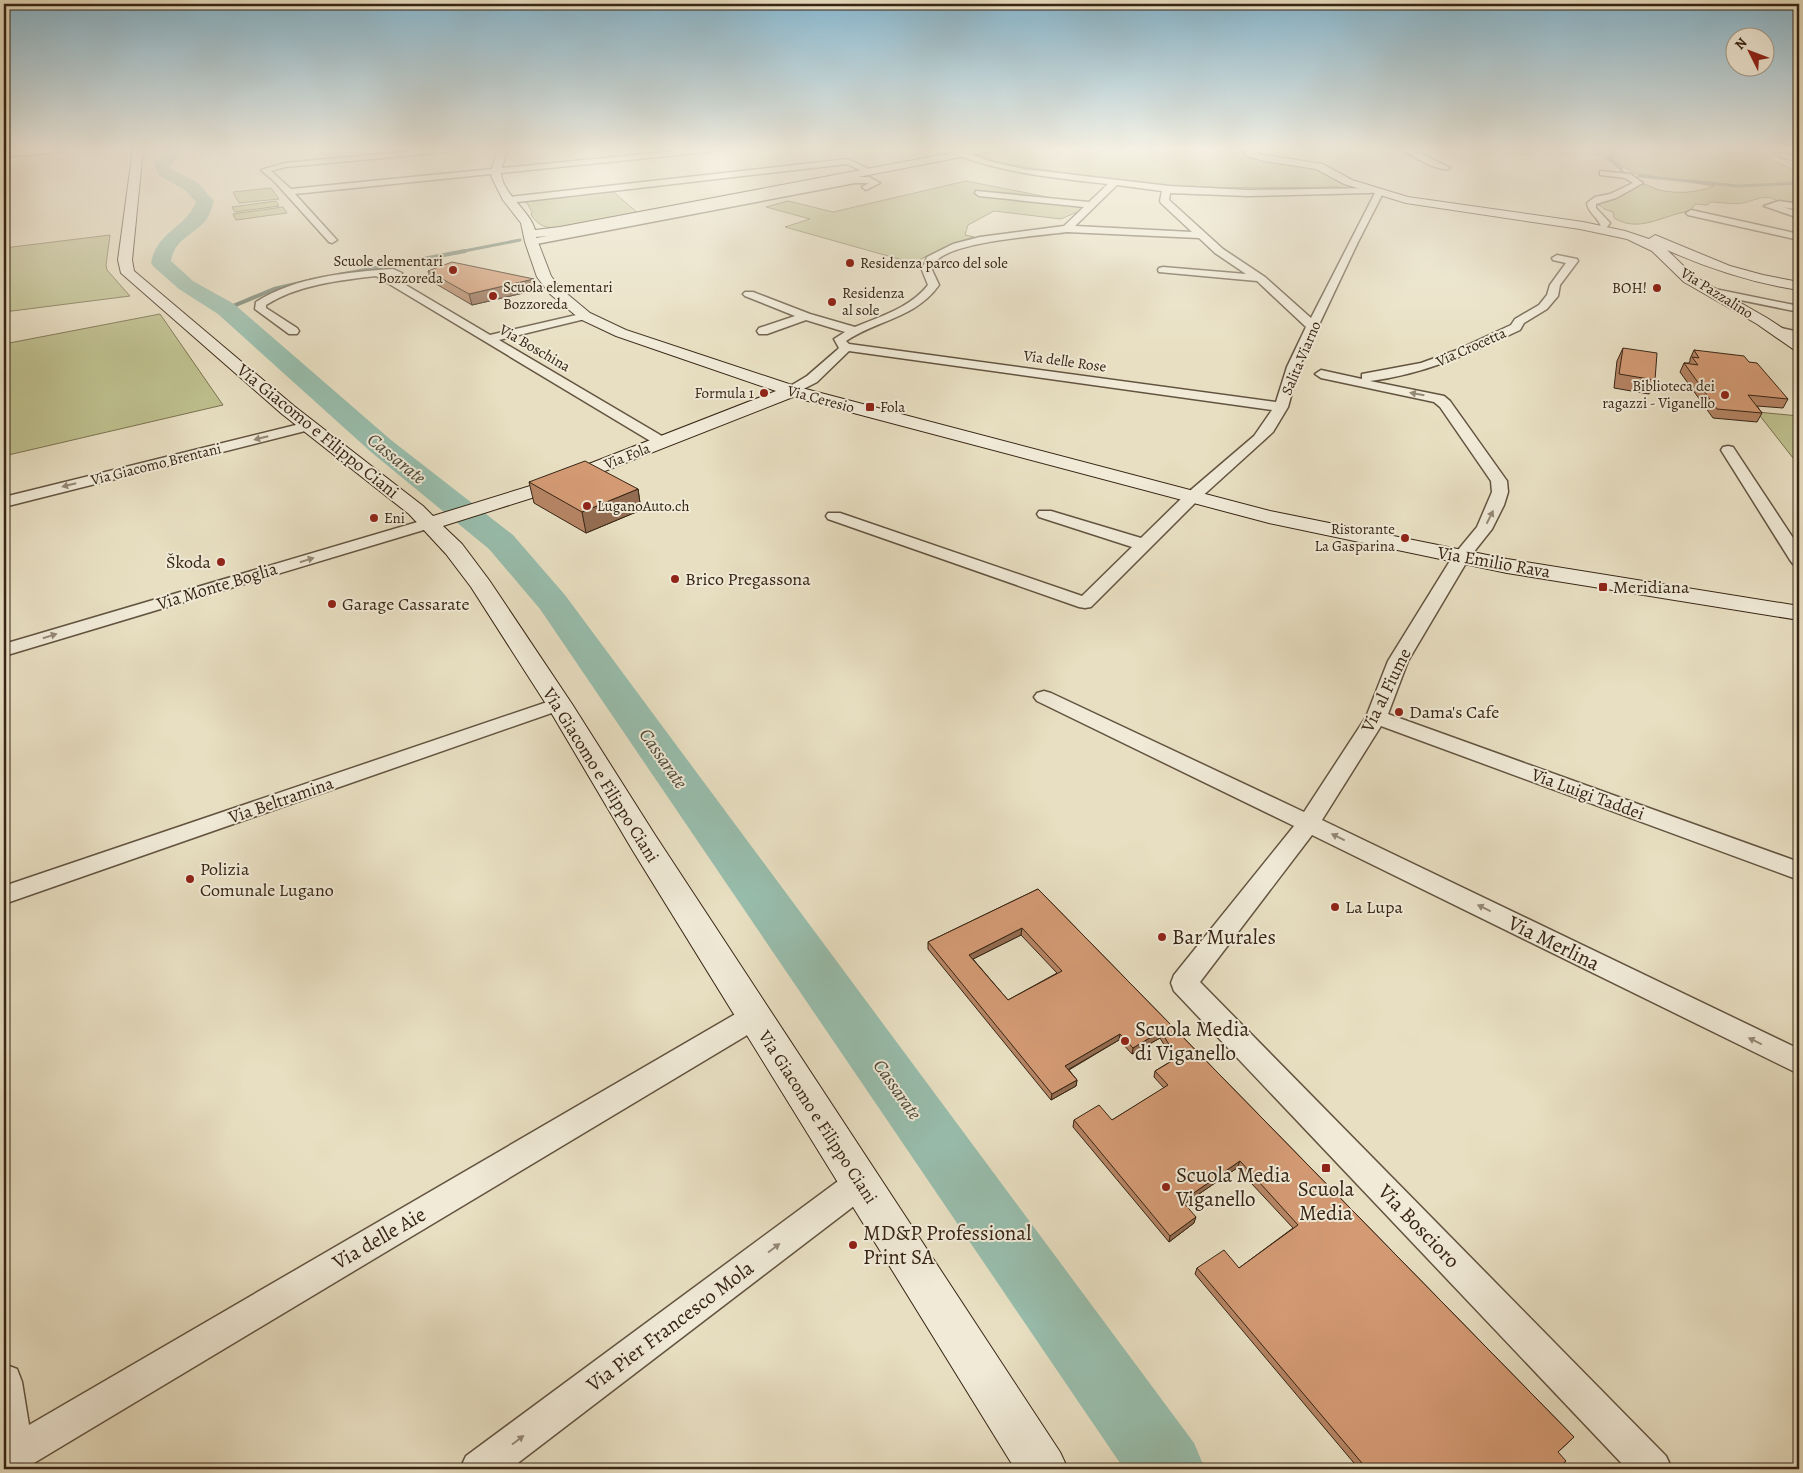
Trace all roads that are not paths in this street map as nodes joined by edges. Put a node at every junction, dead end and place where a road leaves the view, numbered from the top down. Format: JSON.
{"nodes":[{"id":1,"x":130,"y":218,"type":"edge"},
{"id":2,"x":312,"y":218,"type":"edge"},
{"id":3,"x":523,"y":218,"type":"edge"},
{"id":4,"x":636,"y":218,"type":"edge"},
{"id":5,"x":1078,"y":218,"type":"edge"},
{"id":6,"x":1182,"y":218,"type":"edge"},
{"id":7,"x":1364,"y":218,"type":"edge"},
{"id":8,"x":1523,"y":218,"type":"edge"},
{"id":9,"x":1600,"y":218,"type":"edge"},
{"id":10,"x":1711,"y":218,"type":"edge"},
{"id":11,"x":1607,"y":227,"type":"junction"},
{"id":12,"x":1067,"y":229,"type":"junction"},
{"id":13,"x":1200,"y":235,"type":"junction"},
{"id":14,"x":530,"y":238,"type":"junction"},
{"id":15,"x":1799,"y":238,"type":"edge"},
{"id":16,"x":332,"y":240,"type":"dead end"},
{"id":17,"x":1557,"y":258,"type":"dead end"},
{"id":18,"x":1163,"y":270,"type":"dead end"},
{"id":19,"x":1261,"y":279,"type":"junction"},
{"id":20,"x":1799,"y":286,"type":"edge"},
{"id":21,"x":1710,"y":291,"type":"junction"},
{"id":22,"x":749,"y":294,"type":"dead end"},
{"id":23,"x":1799,"y":309,"type":"edge"},
{"id":24,"x":585,"y":316,"type":"junction"},
{"id":25,"x":806,"y":316,"type":"junction"},
{"id":26,"x":1313,"y":327,"type":"junction"},
{"id":27,"x":1777,"y":330,"type":"junction"},
{"id":28,"x":293,"y":331,"type":"dead end"},
{"id":29,"x":763,"y":331,"type":"dead end"},
{"id":30,"x":854,"y":331,"type":"junction"},
{"id":31,"x":1799,"y":336,"type":"edge"},
{"id":32,"x":488,"y":339,"type":"junction"},
{"id":33,"x":1799,"y":346,"type":"edge"},
{"id":34,"x":846,"y":347,"type":"junction"},
{"id":35,"x":1307,"y":372,"type":"junction"},
{"id":36,"x":792,"y":391,"type":"junction"},
{"id":37,"x":1281,"y":407,"type":"junction"},
{"id":38,"x":308,"y":426,"type":"junction"},
{"id":39,"x":662,"y":442,"type":"junction"},
{"id":40,"x":1728,"y":450,"type":"dead end"},
{"id":41,"x":1191,"y":498,"type":"junction"},
{"id":42,"x":4,"y":502,"type":"edge"},
{"id":43,"x":1045,"y":514,"type":"dead end"},
{"id":44,"x":834,"y":516,"type":"dead end"},
{"id":45,"x":438,"y":521,"type":"junction"},
{"id":46,"x":1144,"y":544,"type":"junction"},
{"id":47,"x":1462,"y":556,"type":"junction"},
{"id":48,"x":1799,"y":560,"type":"edge"},
{"id":49,"x":1799,"y":613,"type":"edge"},
{"id":50,"x":4,"y":650,"type":"edge"},
{"id":51,"x":1044,"y":697,"type":"dead end"},
{"id":52,"x":559,"y":704,"type":"junction"},
{"id":53,"x":1376,"y":717,"type":"junction"},
{"id":54,"x":1309,"y":823,"type":"junction"},
{"id":55,"x":1799,"y":871,"type":"edge"},
{"id":56,"x":4,"y":895,"type":"edge"},
{"id":57,"x":1184,"y":983,"type":"joint"},
{"id":58,"x":754,"y":1018,"type":"junction"},
{"id":59,"x":1799,"y":1062,"type":"edge"},
{"id":60,"x":860,"y":1183,"type":"junction"},
{"id":61,"x":4,"y":1382,"type":"edge"},
{"id":62,"x":9,"y":1456,"type":"edge"},
{"id":63,"x":479,"y":1469,"type":"edge"},
{"id":64,"x":1043,"y":1469,"type":"edge"},
{"id":65,"x":1653,"y":1469,"type":"edge"}],
"edges":[{"from":1,"to":38,"type":"main road","name":"Via Giacomo e Filippo Ciani"},
{"from":2,"to":16,"type":"street"},
{"from":3,"to":14,"type":"main road","name":"Via Ceresio"},
{"from":4,"to":14,"type":"main road"},
{"from":5,"to":12,"type":"street"},
{"from":6,"to":13,"type":"street"},
{"from":7,"to":26,"type":"street","name":"Salita Viarno"},
{"from":8,"to":11,"type":"main road"},
{"from":9,"to":11,"type":"street"},
{"from":10,"to":15,"type":"street"},
{"from":11,"to":20,"type":"main road"},
{"from":11,"to":21,"type":"main road","name":"Via Pazzalino"},
{"from":12,"to":13,"type":"street"},
{"from":12,"to":30,"type":"street"},
{"from":13,"to":19,"type":"street"},
{"from":14,"to":24,"type":"main road","name":"Via Ceresio"},
{"from":17,"to":35,"type":"street","name":"Via Crocetta"},
{"from":18,"to":19,"type":"street"},
{"from":19,"to":26,"type":"street"},
{"from":21,"to":23,"type":"street"},
{"from":21,"to":27,"type":"main road","name":"Via Pazzalino"},
{"from":22,"to":25,"type":"street"},
{"from":24,"to":32,"type":"street"},
{"from":24,"to":36,"type":"main road","name":"Via Ceresio"},
{"from":25,"to":29,"type":"street"},
{"from":25,"to":30,"type":"street"},
{"from":26,"to":35,"type":"street","name":"Salita Viarno"},
{"from":27,"to":31,"type":"street"},
{"from":27,"to":33,"type":"main road","name":"Via Pazzalino"},
{"from":28,"to":32,"type":"street","name":"Via Boschina"},
{"from":30,"to":34,"type":"street"},
{"from":32,"to":39,"type":"street","name":"Via Boschina"},
{"from":34,"to":36,"type":"street"},
{"from":34,"to":37,"type":"street","name":"Via delle Rose"},
{"from":35,"to":37,"type":"street","name":"Salita Viarno"},
{"from":47,"to":35,"type":"street","one_way":true},
{"from":36,"to":39,"type":"main road","name":"Via Fola"},
{"from":36,"to":41,"type":"main road","name":"Via Ceresio"},
{"from":37,"to":41,"type":"street","name":"Salita Viarno"},
{"from":38,"to":42,"type":"street","name":"Via Giacomo Brentani","one_way":true},
{"from":38,"to":45,"type":"main road","name":"Via Giacomo e Filippo Ciani"},
{"from":39,"to":45,"type":"main road","name":"Via Fola"},
{"from":40,"to":48,"type":"street"},
{"from":41,"to":46,"type":"street"},
{"from":41,"to":47,"type":"main road","name":"Via Emilio Rava"},
{"from":43,"to":46,"type":"street"},
{"from":44,"to":46,"type":"street"},
{"from":50,"to":45,"type":"street","name":"Via Monte Boglia","one_way":true},
{"from":45,"to":52,"type":"main road","name":"Via Giacomo e Filippo Ciani"},
{"from":47,"to":49,"type":"main road","name":"Via Emilio Rava"},
{"from":47,"to":53,"type":"street","name":"Via al Fiume"},
{"from":51,"to":54,"type":"street"},
{"from":52,"to":56,"type":"street","name":"Via Beltramina"},
{"from":52,"to":58,"type":"main road","name":"Via Giacomo e Filippo Ciani"},
{"from":53,"to":54,"type":"street","name":"Via al Fiume"},
{"from":53,"to":55,"type":"street","name":"Via Luigi Taddei"},
{"from":54,"to":57,"type":"street","name":"Via al Fiume"},
{"from":59,"to":54,"type":"street","name":"Via Merlina","one_way":true},
{"from":57,"to":65,"type":"street","name":"Via Boscioro"},
{"from":58,"to":60,"type":"main road","name":"Via Giacomo e Filippo Ciani"},
{"from":58,"to":62,"type":"street","name":"Via delle Aie"},
{"from":63,"to":60,"type":"street","name":"Via Pier Francesco Mola","one_way":true},
{"from":60,"to":64,"type":"main road","name":"Via Giacomo e Filippo Ciani"},
{"from":61,"to":62,"type":"street"}]}
